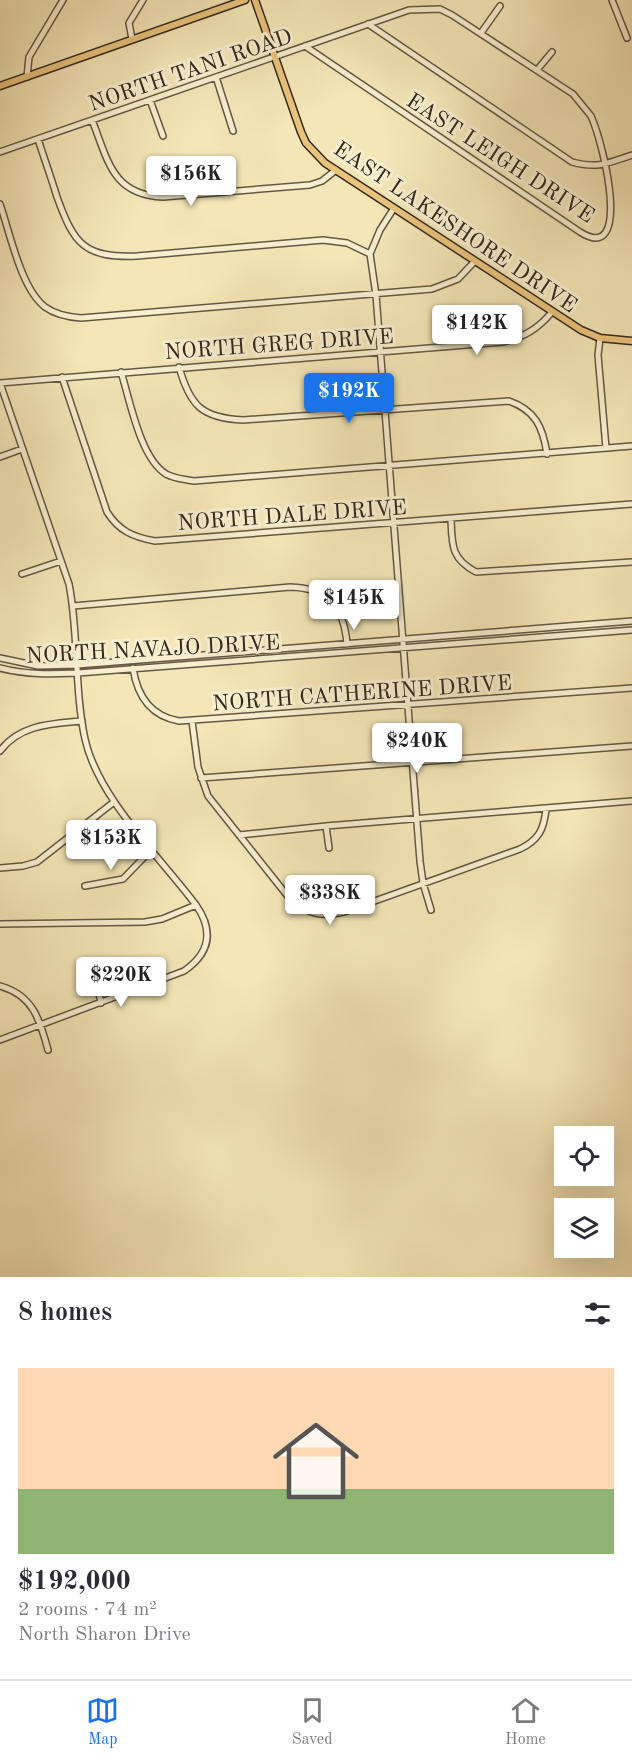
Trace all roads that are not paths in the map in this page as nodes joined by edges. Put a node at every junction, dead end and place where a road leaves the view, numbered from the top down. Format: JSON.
{"nodes":[{"id":1,"x":63,"y":0,"type":"edge"},
{"id":2,"x":143,"y":0,"type":"edge"},
{"id":3,"x":245,"y":0,"type":"edge"},
{"id":4,"x":255,"y":0,"type":"edge"},
{"id":5,"x":612,"y":0,"type":"edge"},
{"id":6,"x":500,"y":6,"type":"dead end"},
{"id":7,"x":368,"y":24,"type":"junction"},
{"id":8,"x":481,"y":33,"type":"junction"},
{"id":9,"x":627,"y":38,"type":"dead end"},
{"id":10,"x":132,"y":39,"type":"junction"},
{"id":11,"x":305,"y":46,"type":"junction"},
{"id":12,"x":552,"y":51,"type":"dead end"},
{"id":13,"x":274,"y":57,"type":"junction"},
{"id":14,"x":537,"y":70,"type":"junction"},
{"id":15,"x":27,"y":77,"type":"junction"},
{"id":16,"x":216,"y":77,"type":"junction"},
{"id":17,"x":0,"y":86,"type":"edge"},
{"id":18,"x":150,"y":100,"type":"junction"},
{"id":19,"x":92,"y":120,"type":"junction"},
{"id":20,"x":233,"y":131,"type":"dead end"},
{"id":21,"x":163,"y":136,"type":"dead end"},
{"id":22,"x":38,"y":139,"type":"junction"},
{"id":23,"x":0,"y":152,"type":"edge"},
{"id":24,"x":632,"y":154,"type":"edge"},
{"id":25,"x":611,"y":163,"type":"junction"},
{"id":26,"x":336,"y":170,"type":"junction"},
{"id":27,"x":614,"y":171,"type":"dead end"},
{"id":28,"x":0,"y":204,"type":"edge"},
{"id":29,"x":394,"y":208,"type":"junction"},
{"id":30,"x":613,"y":236,"type":"dead end"},
{"id":31,"x":370,"y":254,"type":"junction"},
{"id":32,"x":475,"y":261,"type":"junction"},
{"id":33,"x":376,"y":295,"type":"junction"},
{"id":34,"x":552,"y":312,"type":"junction"},
{"id":35,"x":600,"y":338,"type":"junction"},
{"id":36,"x":632,"y":341,"type":"edge"},
{"id":37,"x":381,"y":353,"type":"junction"},
{"id":38,"x":179,"y":367,"type":"junction"},
{"id":39,"x":121,"y":372,"type":"junction"},
{"id":40,"x":62,"y":377,"type":"junction"},
{"id":41,"x":0,"y":383,"type":"edge"},
{"id":42,"x":386,"y":409,"type":"junction"},
{"id":43,"x":632,"y":446,"type":"edge"},
{"id":44,"x":22,"y":448,"type":"junction"},
{"id":45,"x":606,"y":448,"type":"junction"},
{"id":46,"x":547,"y":453,"type":"junction"},
{"id":47,"x":0,"y":457,"type":"edge"},
{"id":48,"x":390,"y":466,"type":"junction"},
{"id":49,"x":632,"y":504,"type":"edge"},
{"id":50,"x":451,"y":519,"type":"junction"},
{"id":51,"x":395,"y":523,"type":"junction"},
{"id":52,"x":61,"y":561,"type":"junction"},
{"id":53,"x":632,"y":562,"type":"edge"},
{"id":54,"x":22,"y":574,"type":"dead end"},
{"id":55,"x":73,"y":606,"type":"junction"},
{"id":56,"x":632,"y":621,"type":"edge"},
{"id":57,"x":632,"y":630,"type":"edge"},
{"id":58,"x":403,"y":639,"type":"junction"},
{"id":59,"x":347,"y":643,"type":"junction"},
{"id":60,"x":404,"y":647,"type":"junction"},
{"id":61,"x":348,"y":652,"type":"junction"},
{"id":62,"x":0,"y":658,"type":"edge"},
{"id":63,"x":132,"y":660,"type":"junction"},
{"id":64,"x":77,"y":665,"type":"junction"},
{"id":65,"x":0,"y":668,"type":"edge"},
{"id":66,"x":133,"y":669,"type":"junction"},
{"id":67,"x":78,"y":673,"type":"junction"},
{"id":68,"x":632,"y":688,"type":"edge"},
{"id":69,"x":409,"y":705,"type":"junction"},
{"id":70,"x":82,"y":720,"type":"junction"},
{"id":71,"x":192,"y":721,"type":"junction"},
{"id":72,"x":632,"y":746,"type":"edge"},
{"id":73,"x":0,"y":751,"type":"edge"},
{"id":74,"x":413,"y":763,"type":"junction"},
{"id":75,"x":201,"y":778,"type":"junction"},
{"id":76,"x":632,"y":801,"type":"edge"},
{"id":77,"x":114,"y":802,"type":"junction"},
{"id":78,"x":546,"y":809,"type":"junction"},
{"id":79,"x":418,"y":819,"type":"junction"},
{"id":80,"x":326,"y":826,"type":"junction"},
{"id":81,"x":239,"y":835,"type":"junction"},
{"id":82,"x":328,"y":848,"type":"dead end"},
{"id":83,"x":152,"y":849,"type":"junction"},
{"id":84,"x":0,"y":868,"type":"edge"},
{"id":85,"x":423,"y":883,"type":"junction"},
{"id":86,"x":85,"y":886,"type":"dead end"},
{"id":87,"x":196,"y":905,"type":"junction"},
{"id":88,"x":431,"y":910,"type":"dead end"},
{"id":89,"x":0,"y":924,"type":"edge"},
{"id":90,"x":0,"y":986,"type":"edge"},
{"id":91,"x":97,"y":986,"type":"dead end"},
{"id":92,"x":101,"y":1003,"type":"junction"},
{"id":93,"x":41,"y":1025,"type":"junction"},
{"id":94,"x":0,"y":1040,"type":"edge"},
{"id":95,"x":48,"y":1050,"type":"dead end"}],
"edges":[{"from":1,"to":15,"type":"street"},
{"from":2,"to":10,"type":"street"},
{"from":3,"to":10,"type":"main road"},
{"from":4,"to":13,"type":"main road","name":"EAST LAKESHORE DRIVE"},
{"from":5,"to":9,"type":"street"},
{"from":6,"to":8,"type":"street"},
{"from":7,"to":8,"type":"street","name":"NORTH TANI ROAD"},
{"from":7,"to":11,"type":"street","name":"NORTH TANI ROAD"},
{"from":7,"to":25,"type":"street"},
{"from":8,"to":14,"type":"street","name":"NORTH TANI ROAD"},
{"from":10,"to":15,"type":"main road"},
{"from":11,"to":13,"type":"street","name":"NORTH TANI ROAD"},
{"from":11,"to":30,"type":"street","name":"EAST LEIGH DRIVE"},
{"from":12,"to":14,"type":"street"},
{"from":13,"to":16,"type":"street","name":"NORTH TANI ROAD"},
{"from":13,"to":26,"type":"main road","name":"EAST LAKESHORE DRIVE"},
{"from":14,"to":25,"type":"street","name":"NORTH TANI ROAD"},
{"from":15,"to":17,"type":"main road"},
{"from":16,"to":18,"type":"street","name":"NORTH TANI ROAD"},
{"from":16,"to":20,"type":"street"},
{"from":18,"to":19,"type":"street","name":"NORTH TANI ROAD"},
{"from":18,"to":21,"type":"street"},
{"from":19,"to":22,"type":"street","name":"NORTH TANI ROAD"},
{"from":19,"to":26,"type":"street"},
{"from":22,"to":23,"type":"street","name":"NORTH TANI ROAD"},
{"from":22,"to":31,"type":"street"},
{"from":24,"to":25,"type":"street"},
{"from":25,"to":27,"type":"street"},
{"from":26,"to":29,"type":"main road","name":"EAST LAKESHORE DRIVE"},
{"from":28,"to":33,"type":"street"},
{"from":29,"to":31,"type":"street"},
{"from":29,"to":32,"type":"main road","name":"EAST LAKESHORE DRIVE"},
{"from":31,"to":33,"type":"street"},
{"from":32,"to":33,"type":"street"},
{"from":32,"to":34,"type":"main road","name":"EAST LAKESHORE DRIVE"},
{"from":33,"to":37,"type":"street"},
{"from":34,"to":35,"type":"main road","name":"EAST LAKESHORE DRIVE"},
{"from":34,"to":37,"type":"street","name":"NORTH GREG DRIVE"},
{"from":35,"to":36,"type":"main road","name":"EAST LAKESHORE DRIVE"},
{"from":35,"to":45,"type":"street"},
{"from":37,"to":38,"type":"street","name":"NORTH GREG DRIVE"},
{"from":37,"to":42,"type":"street"},
{"from":38,"to":39,"type":"street","name":"NORTH GREG DRIVE"},
{"from":38,"to":42,"type":"street"},
{"from":39,"to":40,"type":"street","name":"NORTH GREG DRIVE"},
{"from":39,"to":48,"type":"street"},
{"from":40,"to":41,"type":"street","name":"NORTH GREG DRIVE"},
{"from":40,"to":51,"type":"street","name":"NORTH DALE DRIVE"},
{"from":41,"to":44,"type":"street"},
{"from":42,"to":46,"type":"street"},
{"from":42,"to":48,"type":"street"},
{"from":43,"to":45,"type":"street"},
{"from":44,"to":47,"type":"street"},
{"from":44,"to":52,"type":"street"},
{"from":45,"to":46,"type":"street"},
{"from":46,"to":48,"type":"street"},
{"from":48,"to":51,"type":"street"},
{"from":49,"to":50,"type":"street","name":"NORTH DALE DRIVE"},
{"from":50,"to":51,"type":"street","name":"NORTH DALE DRIVE"},
{"from":50,"to":53,"type":"street"},
{"from":51,"to":58,"type":"street"},
{"from":52,"to":54,"type":"street"},
{"from":52,"to":55,"type":"street"},
{"from":55,"to":59,"type":"street"},
{"from":55,"to":64,"type":"street"},
{"from":56,"to":58,"type":"street","name":"NORTH NAVAJO DRIVE"},
{"from":57,"to":60,"type":"street","name":"NORTH NAVAJO DRIVE"},
{"from":58,"to":59,"type":"street","name":"NORTH NAVAJO DRIVE"},
{"from":58,"to":60,"type":"street"},
{"from":59,"to":61,"type":"street"},
{"from":59,"to":63,"type":"street","name":"NORTH NAVAJO DRIVE"},
{"from":60,"to":61,"type":"street","name":"NORTH NAVAJO DRIVE"},
{"from":60,"to":69,"type":"street"},
{"from":61,"to":66,"type":"street","name":"NORTH NAVAJO DRIVE"},
{"from":62,"to":64,"type":"street","name":"NORTH NAVAJO DRIVE"},
{"from":63,"to":64,"type":"street","name":"NORTH NAVAJO DRIVE"},
{"from":63,"to":66,"type":"street","name":"NORTH CATHERINE DRIVE"},
{"from":64,"to":67,"type":"street"},
{"from":65,"to":67,"type":"street","name":"NORTH NAVAJO DRIVE"},
{"from":66,"to":67,"type":"street","name":"NORTH NAVAJO DRIVE"},
{"from":66,"to":71,"type":"street","name":"NORTH CATHERINE DRIVE"},
{"from":67,"to":70,"type":"street"},
{"from":68,"to":69,"type":"street","name":"NORTH CATHERINE DRIVE"},
{"from":69,"to":71,"type":"street","name":"NORTH CATHERINE DRIVE"},
{"from":69,"to":74,"type":"street"},
{"from":70,"to":73,"type":"street"},
{"from":70,"to":77,"type":"street"},
{"from":71,"to":75,"type":"street"},
{"from":72,"to":74,"type":"street"},
{"from":74,"to":75,"type":"street"},
{"from":74,"to":79,"type":"street"},
{"from":75,"to":81,"type":"street"},
{"from":76,"to":78,"type":"street"},
{"from":77,"to":83,"type":"street"},
{"from":77,"to":84,"type":"street"},
{"from":78,"to":79,"type":"street"},
{"from":78,"to":85,"type":"street"},
{"from":79,"to":80,"type":"street"},
{"from":79,"to":85,"type":"street"},
{"from":80,"to":81,"type":"street"},
{"from":80,"to":82,"type":"street"},
{"from":81,"to":85,"type":"street"},
{"from":83,"to":86,"type":"street"},
{"from":83,"to":87,"type":"street"},
{"from":85,"to":88,"type":"street"},
{"from":87,"to":89,"type":"street"},
{"from":87,"to":92,"type":"street"},
{"from":90,"to":93,"type":"street"},
{"from":91,"to":92,"type":"street"},
{"from":92,"to":93,"type":"street"},
{"from":93,"to":94,"type":"street"},
{"from":93,"to":95,"type":"street"}]}
